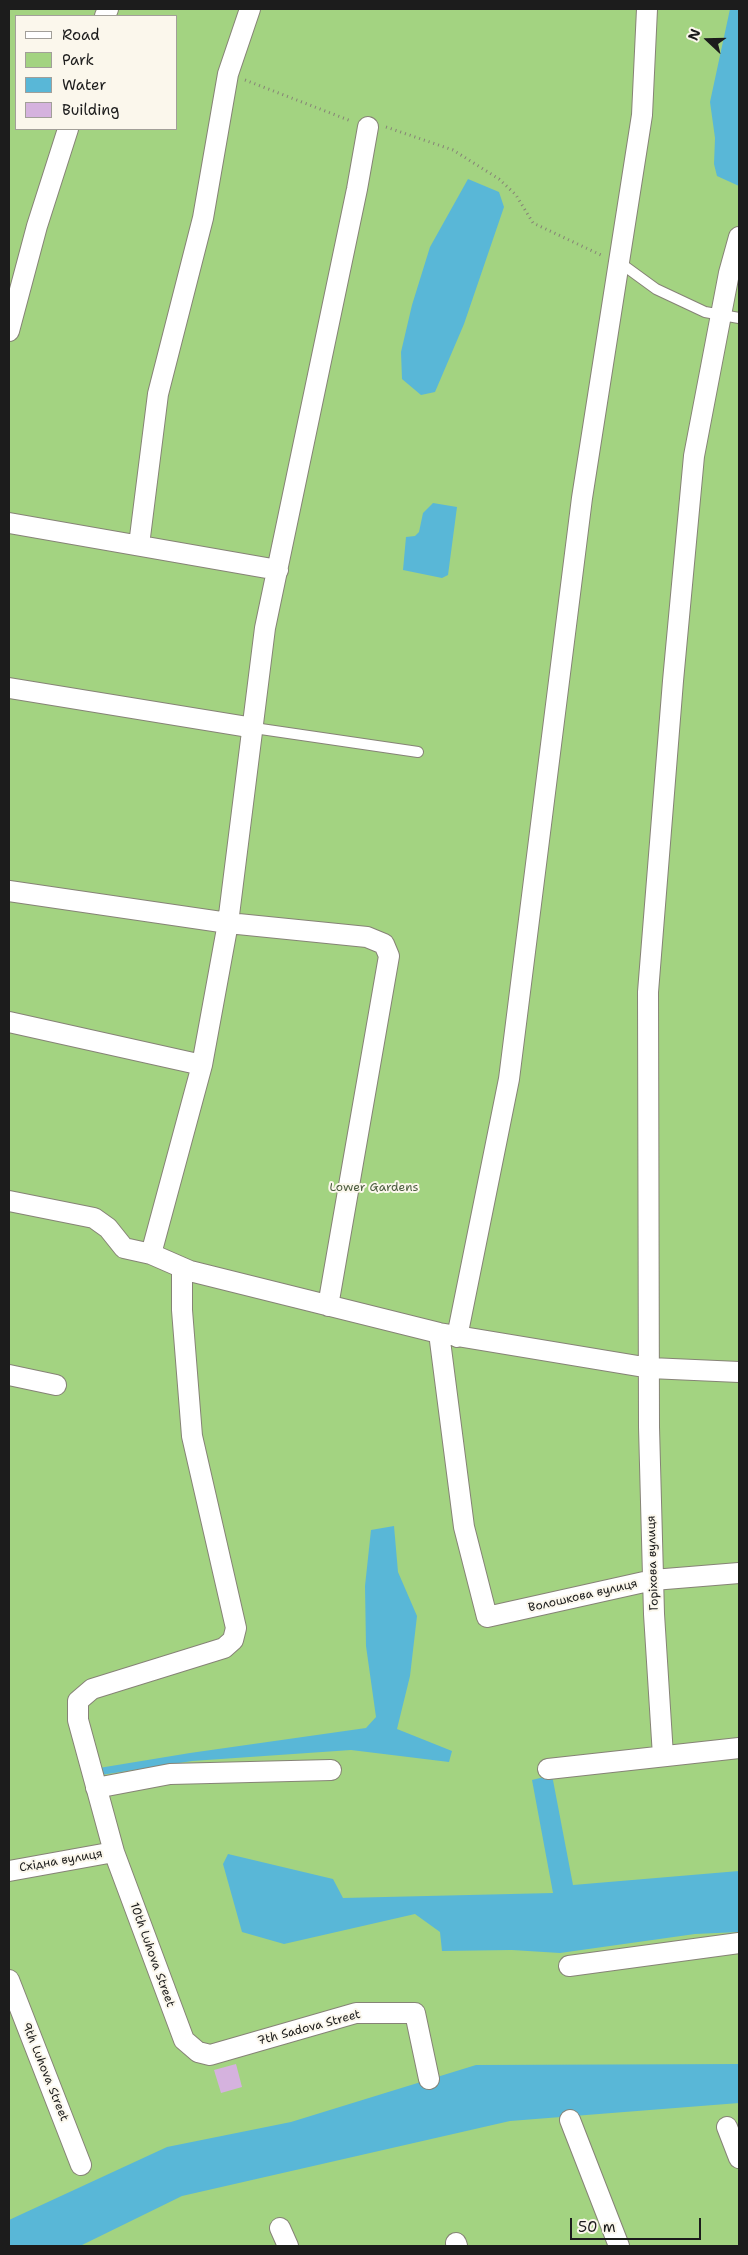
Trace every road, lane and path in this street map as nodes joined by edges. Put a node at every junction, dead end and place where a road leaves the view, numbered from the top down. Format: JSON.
{"nodes":[{"id":1,"x":250,"y":9,"type":"edge"},
{"id":2,"x":647,"y":9,"type":"edge"},
{"id":3,"x":228,"y":74,"type":"junction"},
{"id":4,"x":368,"y":127,"type":"junction"},
{"id":5,"x":68,"y":130,"type":"edge"},
{"id":6,"x":739,"y":237,"type":"edge"},
{"id":7,"x":618,"y":262,"type":"junction"},
{"id":8,"x":730,"y":316,"type":"edge"},
{"id":9,"x":9,"y":331,"type":"edge"},
{"id":10,"x":9,"y":523,"type":"edge"},
{"id":11,"x":139,"y":545,"type":"junction"},
{"id":12,"x":278,"y":570,"type":"junction"},
{"id":13,"x":9,"y":688,"type":"edge"},
{"id":14,"x":254,"y":728,"type":"junction"},
{"id":15,"x":418,"y":752,"type":"dead end"},
{"id":16,"x":9,"y":891,"type":"edge"},
{"id":17,"x":228,"y":923,"type":"junction"},
{"id":18,"x":9,"y":1022,"type":"edge"},
{"id":19,"x":202,"y":1065,"type":"junction"},
{"id":20,"x":9,"y":1201,"type":"edge"},
{"id":21,"x":151,"y":1254,"type":"junction"},
{"id":22,"x":182,"y":1268,"type":"junction"},
{"id":23,"x":328,"y":1306,"type":"junction"},
{"id":24,"x":448,"y":1335,"type":"junction"},
{"id":25,"x":650,"y":1368,"type":"junction"},
{"id":26,"x":739,"y":1372,"type":"edge"},
{"id":27,"x":9,"y":1375,"type":"edge"},
{"id":28,"x":56,"y":1384,"type":"dead end"},
{"id":29,"x":739,"y":1573,"type":"edge"},
{"id":30,"x":653,"y":1580,"type":"junction"},
{"id":31,"x":739,"y":1748,"type":"edge"},
{"id":32,"x":663,"y":1756,"type":"junction"},
{"id":33,"x":548,"y":1769,"type":"dead end"},
{"id":34,"x":331,"y":1770,"type":"dead end"},
{"id":35,"x":96,"y":1788,"type":"junction"},
{"id":36,"x":114,"y":1852,"type":"junction"},
{"id":37,"x":9,"y":1871,"type":"edge"},
{"id":38,"x":739,"y":1943,"type":"edge"},
{"id":39,"x":569,"y":1966,"type":"dead end"},
{"id":40,"x":9,"y":1980,"type":"edge"},
{"id":41,"x":198,"y":2052,"type":"joint"},
{"id":42,"x":429,"y":2079,"type":"dead end"},
{"id":43,"x":570,"y":2120,"type":"dead end"},
{"id":44,"x":727,"y":2127,"type":"dead end"},
{"id":45,"x":739,"y":2158,"type":"edge"},
{"id":46,"x":81,"y":2164,"type":"dead end"},
{"id":47,"x":280,"y":2228,"type":"dead end"},
{"id":48,"x":288,"y":2246,"type":"edge"},
{"id":49,"x":619,"y":2246,"type":"edge"}],
"edges":[{"from":1,"to":3,"type":"street"},
{"from":2,"to":7,"type":"street"},
{"from":3,"to":4,"type":"path"},
{"from":3,"to":11,"type":"street"},
{"from":4,"to":7,"type":"path"},
{"from":4,"to":12,"type":"street"},
{"from":5,"to":9,"type":"street"},
{"from":6,"to":8,"type":"street","name":"Горіхова вулиця"},
{"from":7,"to":8,"type":"lane"},
{"from":7,"to":24,"type":"street"},
{"from":8,"to":25,"type":"street","name":"Горіхова вулиця"},
{"from":10,"to":11,"type":"street"},
{"from":11,"to":12,"type":"street"},
{"from":12,"to":14,"type":"street"},
{"from":13,"to":14,"type":"street"},
{"from":14,"to":15,"type":"lane"},
{"from":14,"to":17,"type":"street"},
{"from":16,"to":17,"type":"street"},
{"from":17,"to":19,"type":"street"},
{"from":17,"to":23,"type":"street"},
{"from":18,"to":19,"type":"street"},
{"from":19,"to":21,"type":"street"},
{"from":20,"to":21,"type":"street"},
{"from":21,"to":22,"type":"street"},
{"from":22,"to":23,"type":"street"},
{"from":22,"to":35,"type":"street","name":"10th Luhova Street"},
{"from":23,"to":24,"type":"street"},
{"from":24,"to":25,"type":"street"},
{"from":24,"to":30,"type":"street","name":"Волошкова вулиця"},
{"from":25,"to":26,"type":"street"},
{"from":25,"to":30,"type":"street","name":"Горіхова вулиця"},
{"from":27,"to":28,"type":"street"},
{"from":29,"to":30,"type":"street","name":"Волошкова вулиця"},
{"from":30,"to":32,"type":"street","name":"Горіхова вулиця"},
{"from":31,"to":32,"type":"street"},
{"from":32,"to":33,"type":"street"},
{"from":34,"to":35,"type":"street"},
{"from":35,"to":36,"type":"street","name":"10th Luhova Street"},
{"from":36,"to":37,"type":"street","name":"Східна вулиця"},
{"from":36,"to":41,"type":"street","name":"10th Luhova Street"},
{"from":38,"to":39,"type":"street"},
{"from":40,"to":46,"type":"street","name":"9th Luhova Street"},
{"from":41,"to":42,"type":"street","name":"7th Sadova Street"},
{"from":43,"to":49,"type":"street"},
{"from":44,"to":45,"type":"street"},
{"from":47,"to":48,"type":"street"}]}
